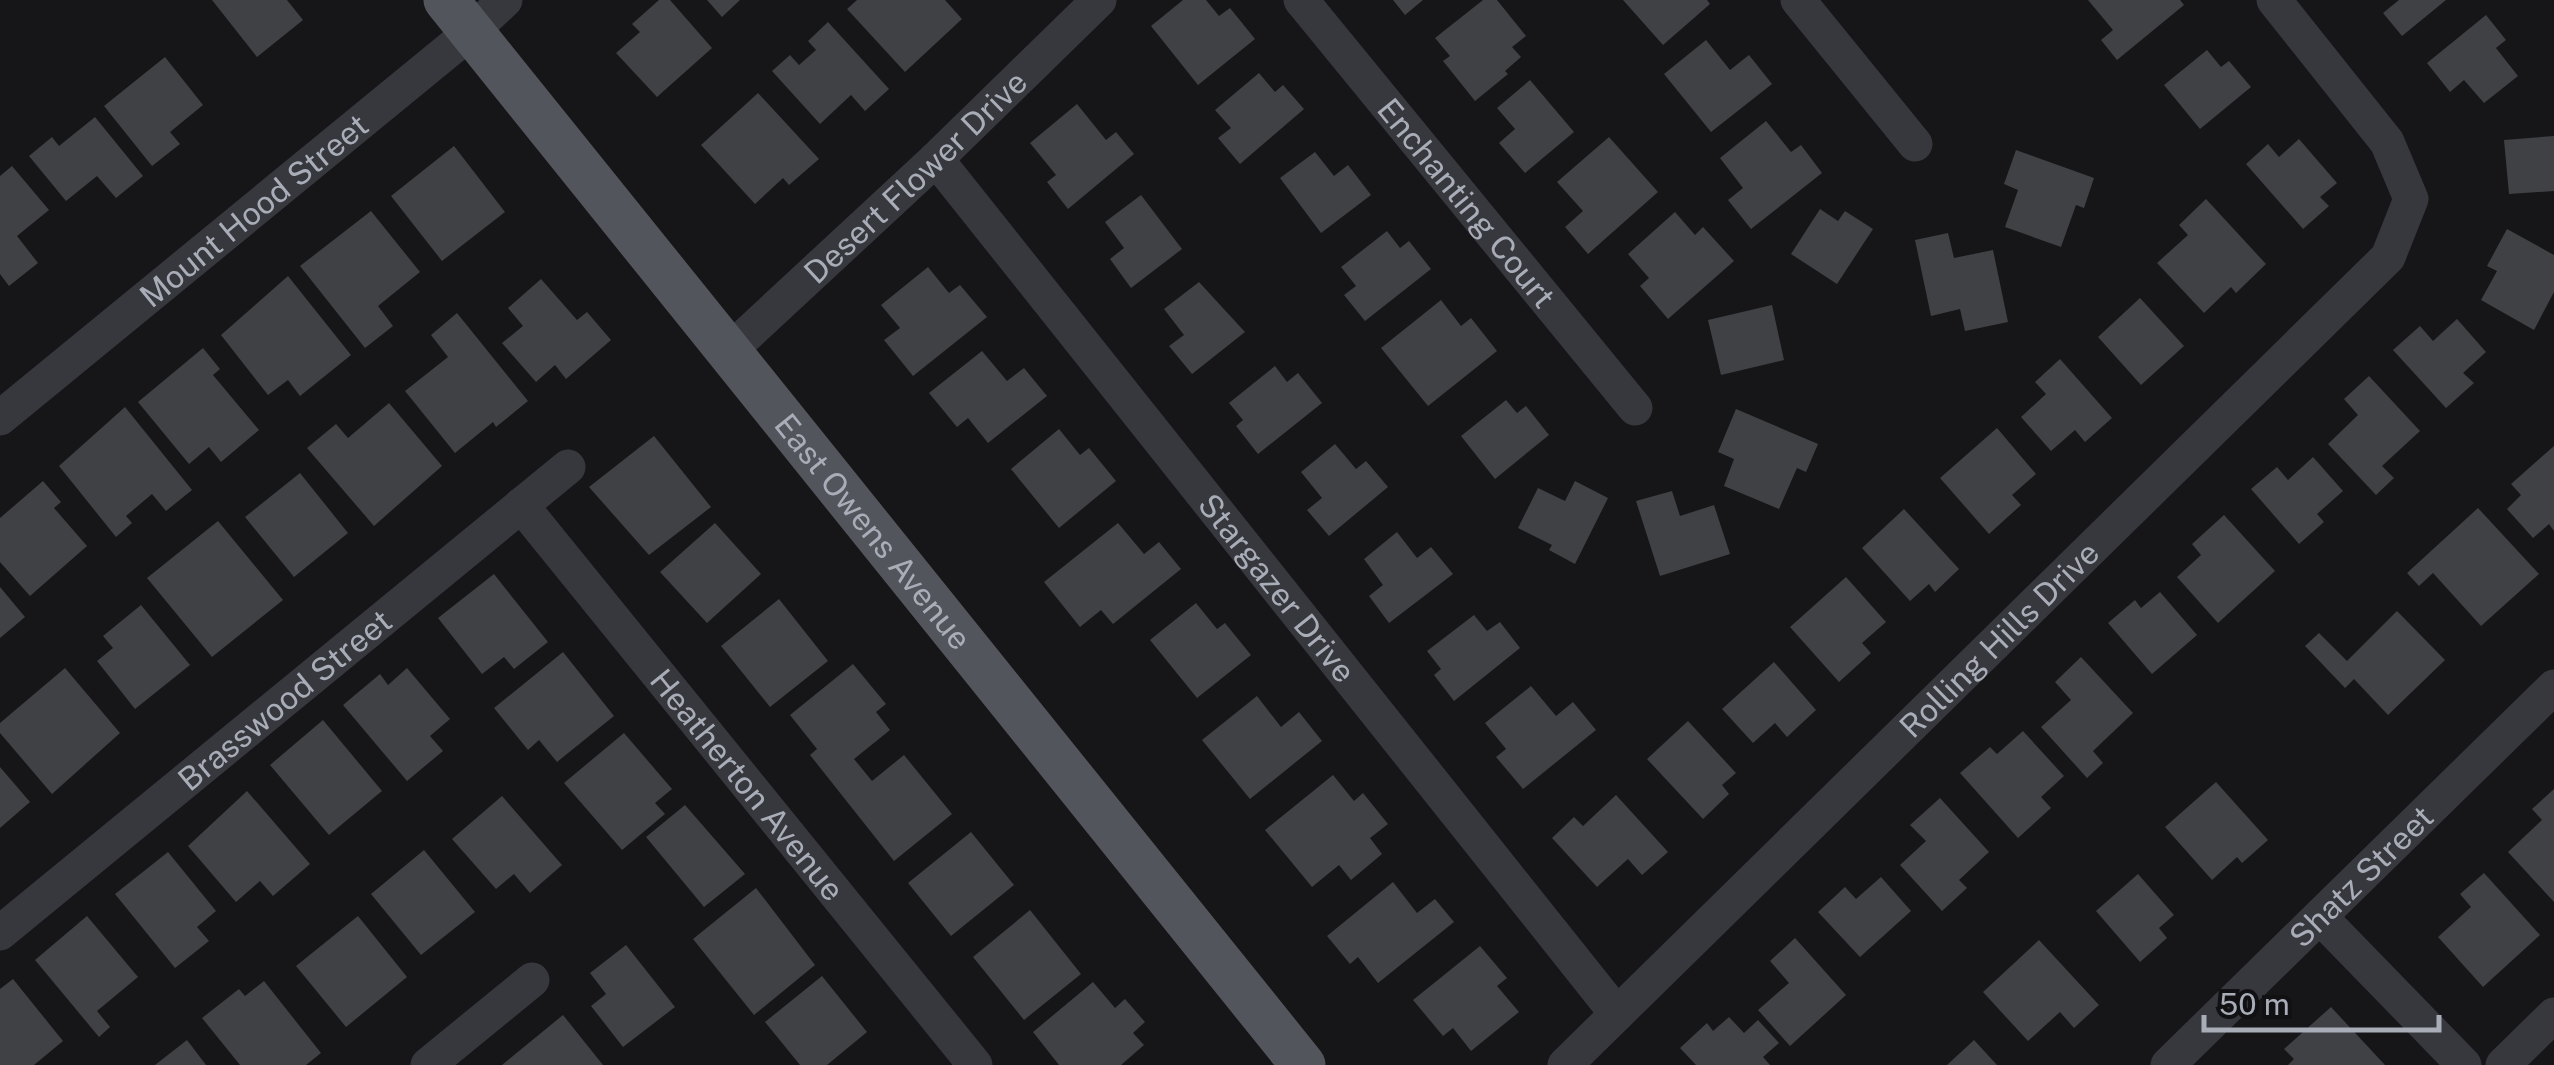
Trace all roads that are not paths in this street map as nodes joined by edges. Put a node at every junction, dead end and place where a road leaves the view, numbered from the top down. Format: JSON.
{"nodes":[{"id":1,"x":504,"y":0,"type":"edge"},
{"id":2,"x":1099,"y":0,"type":"edge"},
{"id":3,"x":1301,"y":0,"type":"edge"},
{"id":4,"x":1798,"y":0,"type":"edge"},
{"id":5,"x":2274,"y":0,"type":"edge"},
{"id":6,"x":459,"y":16,"type":"edge"},
{"id":7,"x":1915,"y":144,"type":"dead end"},
{"id":8,"x":936,"y":159,"type":"junction"},
{"id":9,"x":729,"y":351,"type":"junction"},
{"id":10,"x":1635,"y":408,"type":"dead end"},
{"id":11,"x":0,"y":418,"type":"edge"},
{"id":12,"x":568,"y":467,"type":"dead end"},
{"id":13,"x":521,"y":505,"type":"junction"},
{"id":14,"x":2554,"y":687,"type":"edge"},
{"id":15,"x":2320,"y":916,"type":"junction"},
{"id":16,"x":0,"y":933,"type":"edge"},
{"id":17,"x":532,"y":980,"type":"dead end"},
{"id":18,"x":1617,"y":1014,"type":"junction"},
{"id":19,"x":2554,"y":1015,"type":"edge"},
{"id":20,"x":428,"y":1065,"type":"edge"},
{"id":21,"x":975,"y":1065,"type":"edge"},
{"id":22,"x":1303,"y":1065,"type":"edge"},
{"id":23,"x":1565,"y":1065,"type":"edge"},
{"id":24,"x":2168,"y":1065,"type":"edge"},
{"id":25,"x":2464,"y":1065,"type":"edge"},
{"id":26,"x":2503,"y":1065,"type":"edge"}],
"edges":[{"from":1,"to":6,"type":"street","name":"Mount Hood Street"},
{"from":2,"to":8,"type":"street","name":"Desert Flower Drive"},
{"from":3,"to":10,"type":"street","name":"Enchanting Court"},
{"from":4,"to":7,"type":"street"},
{"from":5,"to":18,"type":"street","name":"Rolling Hills Drive"},
{"from":6,"to":9,"type":"main road","name":"East Owens Avenue"},
{"from":6,"to":11,"type":"street","name":"Mount Hood Street"},
{"from":8,"to":9,"type":"street","name":"Desert Flower Drive"},
{"from":8,"to":18,"type":"street","name":"Stargazer Drive"},
{"from":9,"to":22,"type":"main road","name":"East Owens Avenue"},
{"from":12,"to":13,"type":"street","name":"Brasswood Street"},
{"from":13,"to":16,"type":"street","name":"Brasswood Street"},
{"from":13,"to":21,"type":"street","name":"Heatherton Avenue"},
{"from":14,"to":15,"type":"street","name":"Shatz Street"},
{"from":15,"to":24,"type":"street","name":"Shatz Street"},
{"from":15,"to":25,"type":"street"},
{"from":17,"to":20,"type":"street"},
{"from":18,"to":23,"type":"street","name":"Rolling Hills Drive"},
{"from":19,"to":26,"type":"street"}]}
